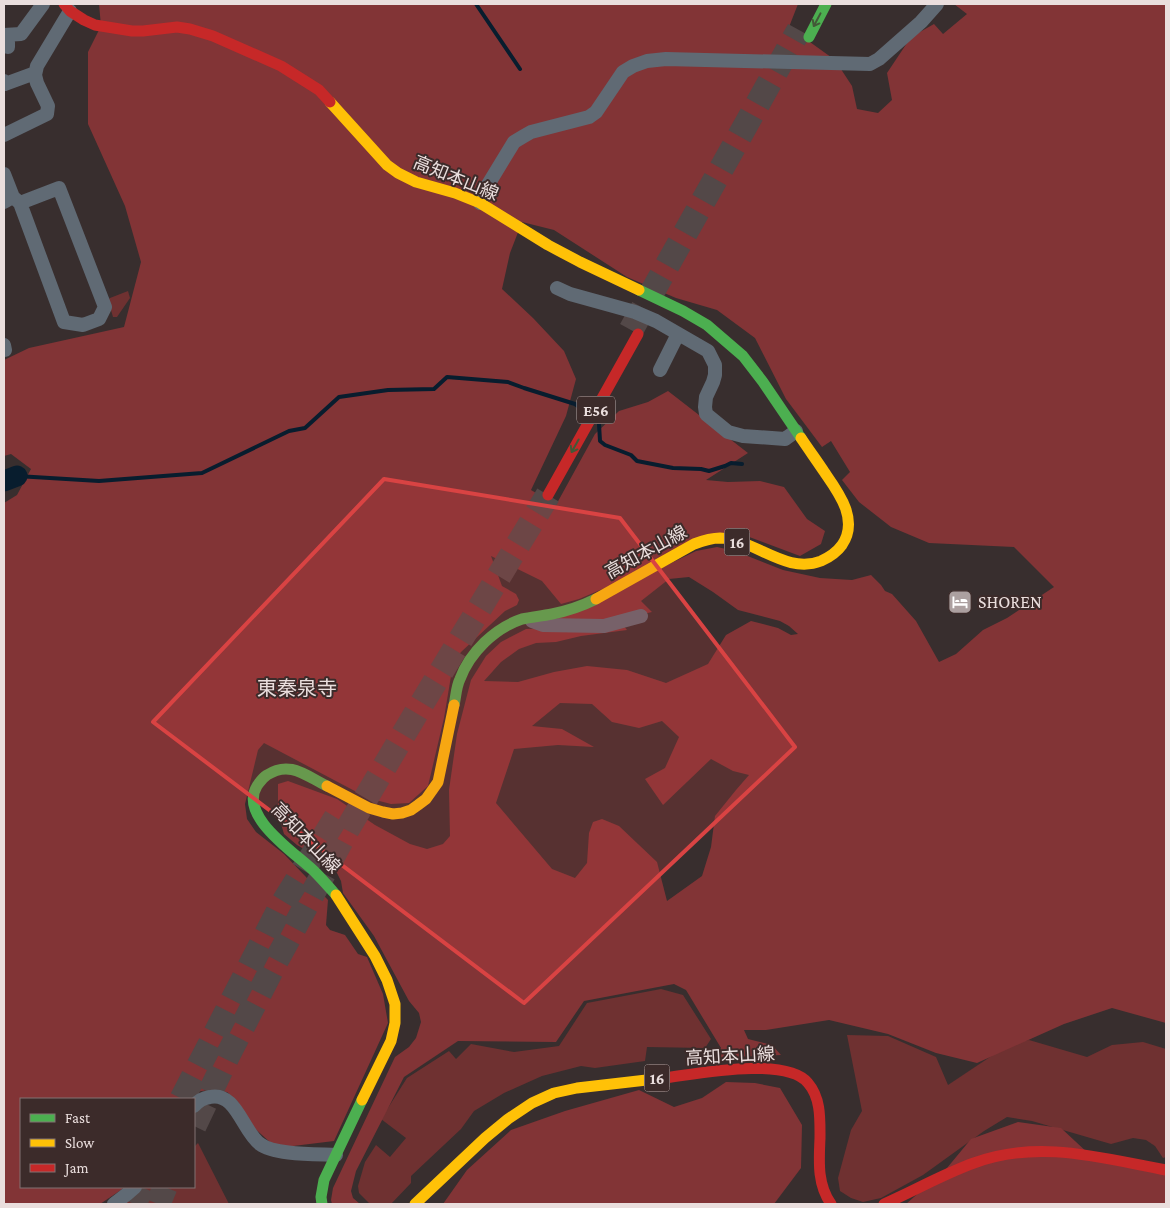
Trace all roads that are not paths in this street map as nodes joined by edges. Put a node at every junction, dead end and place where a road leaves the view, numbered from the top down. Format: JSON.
{"nodes":[{"id":1,"x":44,"y":4,"type":"edge"},
{"id":2,"x":826,"y":4,"type":"edge"},
{"id":3,"x":936,"y":4,"type":"edge"},
{"id":4,"x":67,"y":7,"type":"edge"},
{"id":5,"x":808,"y":37,"type":"tunnel mouth"},
{"id":6,"x":6,"y":39,"type":"edge"},
{"id":7,"x":35,"y":72,"type":"junction"},
{"id":8,"x":4,"y":81,"type":"edge"},
{"id":9,"x":4,"y":135,"type":"edge"},
{"id":10,"x":4,"y":174,"type":"edge"},
{"id":11,"x":12,"y":201,"type":"edge"},
{"id":12,"x":480,"y":203,"type":"junction"},
{"id":13,"x":557,"y":288,"type":"dead end"},
{"id":14,"x":678,"y":334,"type":"junction"},
{"id":15,"x":632,"y":336,"type":"tunnel mouth"},
{"id":16,"x":660,"y":370,"type":"dead end"},
{"id":17,"x":796,"y":431,"type":"junction"},
{"id":18,"x":544,"y":492,"type":"tunnel mouth"},
{"id":19,"x":642,"y":616,"type":"dead end"},
{"id":20,"x":526,"y":618,"type":"junction"},
{"id":21,"x":195,"y":1105,"type":"edge"},
{"id":22,"x":336,"y":1155,"type":"junction"},
{"id":23,"x":1166,"y":1170,"type":"edge"},
{"id":24,"x":133,"y":1188,"type":"edge"},
{"id":25,"x":114,"y":1204,"type":"edge"},
{"id":26,"x":322,"y":1204,"type":"edge"},
{"id":27,"x":416,"y":1204,"type":"edge"},
{"id":28,"x":831,"y":1204,"type":"edge"},
{"id":29,"x":884,"y":1204,"type":"edge"}],
"edges":[{"from":1,"to":6,"type":"street"},
{"from":2,"to":5,"type":"main road","one_way":true},
{"from":3,"to":12,"type":"street"},
{"from":4,"to":7,"type":"street"},
{"from":4,"to":12,"type":"main road","name":"高知本山線","number":"16"},
{"from":7,"to":8,"type":"street"},
{"from":7,"to":9,"type":"street"},
{"from":10,"to":11,"type":"street"},
{"from":11,"to":11,"type":"street"},
{"from":12,"to":17,"type":"main road","name":"高知本山線","number":"16"},
{"from":13,"to":14,"type":"street"},
{"from":14,"to":16,"type":"street"},
{"from":14,"to":17,"type":"street"},
{"from":15,"to":18,"type":"main road","number":"E56"},
{"from":17,"to":20,"type":"main road","name":"高知本山線","number":"16"},
{"from":19,"to":20,"type":"street"},
{"from":20,"to":22,"type":"main road","name":"高知本山線","number":"16"},
{"from":21,"to":22,"type":"street"},
{"from":22,"to":26,"type":"main road","name":"高知本山線","number":"16"},
{"from":23,"to":29,"type":"main road"},
{"from":24,"to":25,"type":"street"},
{"from":27,"to":28,"type":"main road","name":"高知本山線","number":"16"}]}
